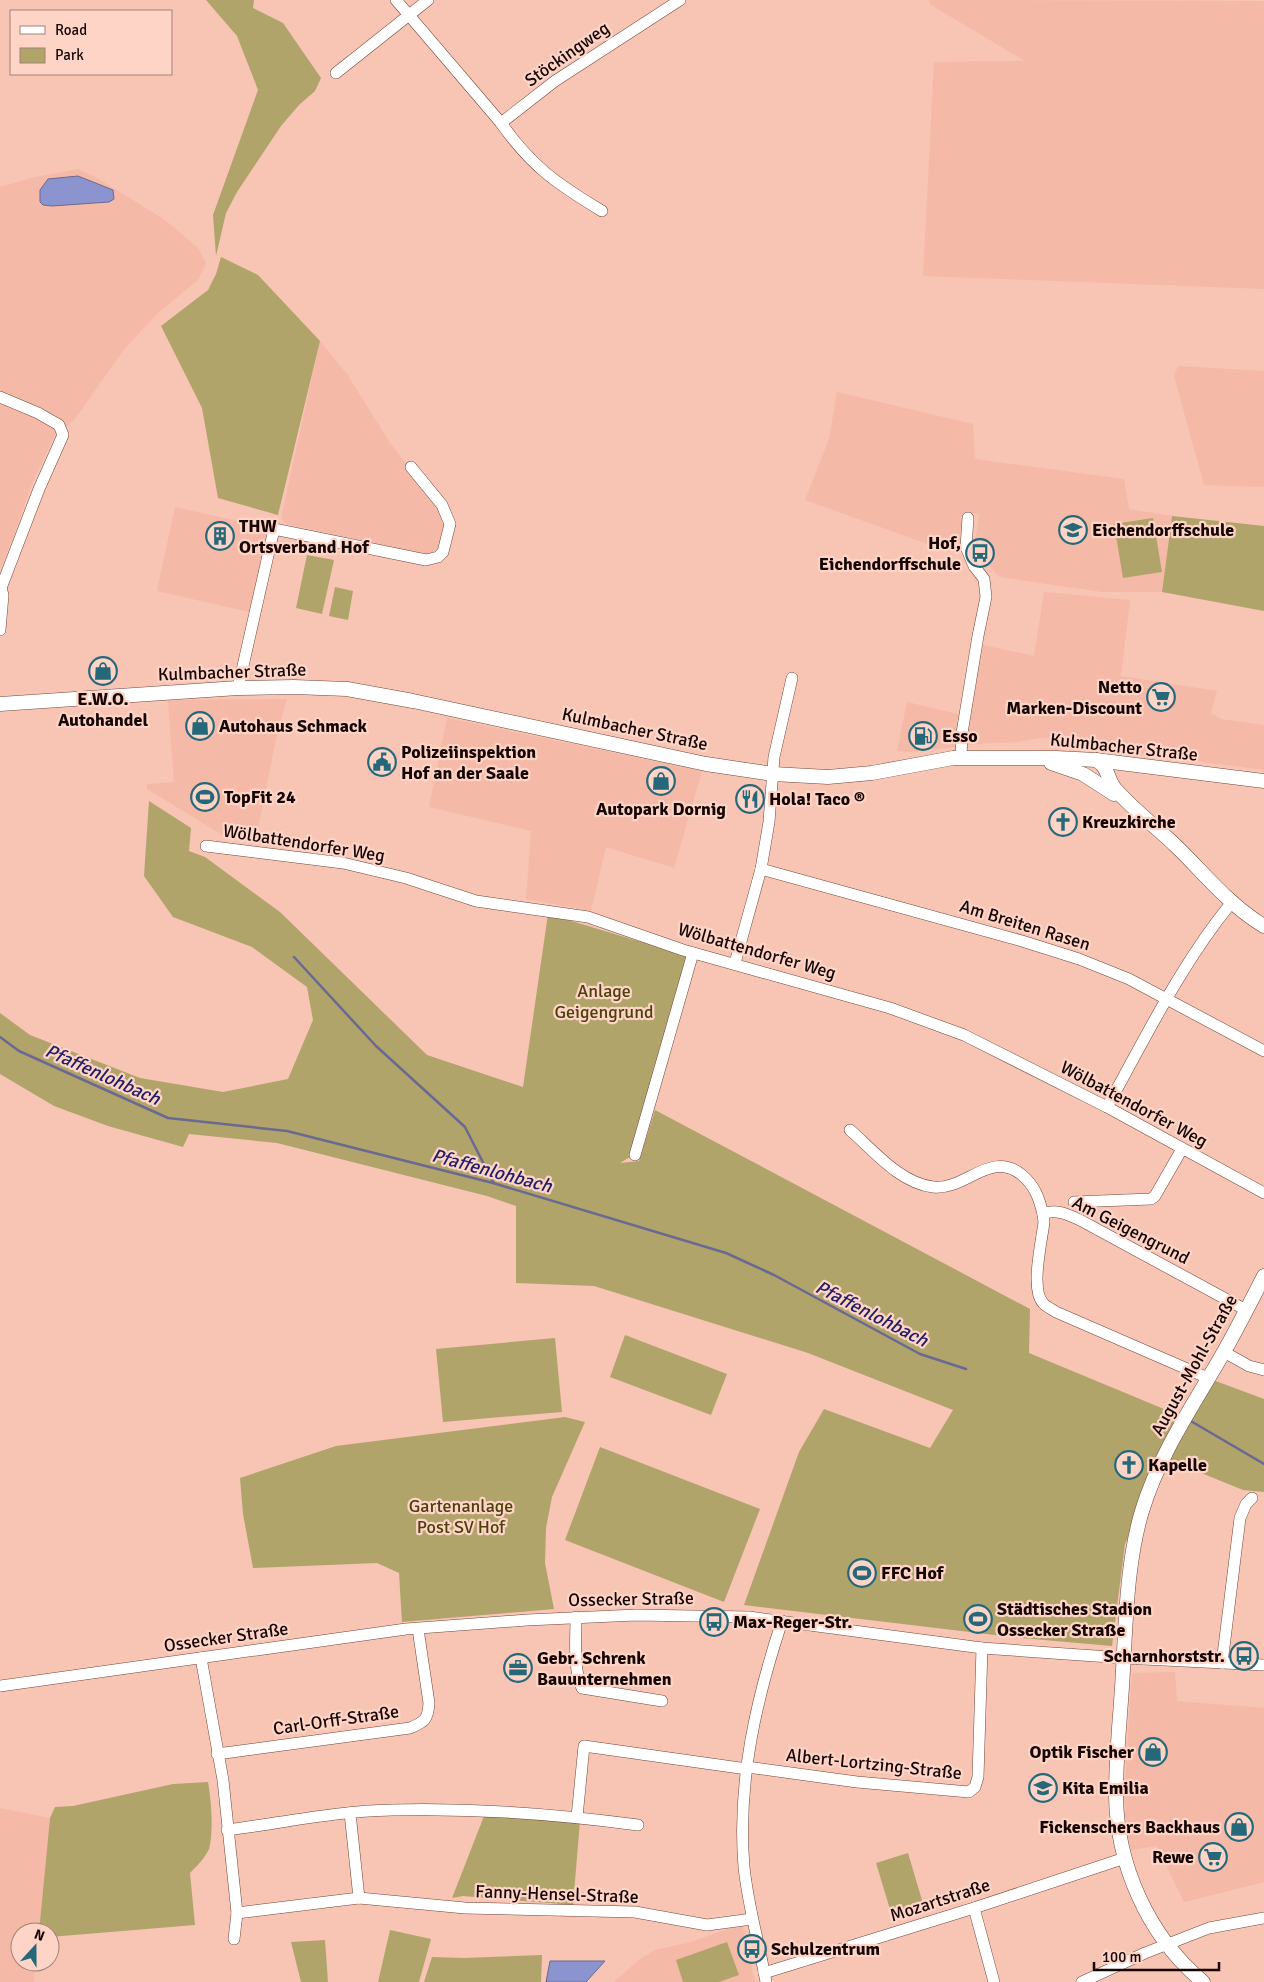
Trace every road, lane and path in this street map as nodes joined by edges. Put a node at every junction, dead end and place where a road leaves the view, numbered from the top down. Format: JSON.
{"nodes":[{"id":1,"x":396,"y":0,"type":"edge"},
{"id":2,"x":428,"y":0,"type":"edge"},
{"id":3,"x":680,"y":0,"type":"edge"},
{"id":4,"x":409,"y":15,"type":"junction"},
{"id":5,"x":336,"y":73,"type":"dead end"},
{"id":6,"x":501,"y":123,"type":"junction"},
{"id":7,"x":602,"y":211,"type":"dead end"},
{"id":8,"x":0,"y":397,"type":"edge"},
{"id":9,"x":411,"y":467,"type":"dead end"},
{"id":10,"x":968,"y":518,"type":"dead end"},
{"id":11,"x":1,"y":587,"type":"edge"},
{"id":12,"x":0,"y":630,"type":"edge"},
{"id":13,"x":792,"y":678,"type":"dead end"},
{"id":14,"x":238,"y":688,"type":"junction"},
{"id":15,"x":0,"y":704,"type":"edge"},
{"id":16,"x":961,"y":758,"type":"junction"},
{"id":17,"x":1035,"y":758,"type":"junction"},
{"id":18,"x":1096,"y":760,"type":"junction"},
{"id":19,"x":773,"y":774,"type":"junction"},
{"id":20,"x":1264,"y":781,"type":"edge"},
{"id":21,"x":1149,"y":820,"type":"junction"},
{"id":22,"x":206,"y":846,"type":"dead end"},
{"id":23,"x":761,"y":869,"type":"junction"},
{"id":24,"x":1232,"y":902,"type":"junction"},
{"id":25,"x":1264,"y":926,"type":"edge"},
{"id":26,"x":693,"y":953,"type":"junction"},
{"id":27,"x":735,"y":963,"type":"junction"},
{"id":28,"x":1167,"y":999,"type":"junction"},
{"id":29,"x":1264,"y":1052,"type":"edge"},
{"id":30,"x":1107,"y":1107,"type":"junction"},
{"id":31,"x":850,"y":1130,"type":"dead end"},
{"id":32,"x":1182,"y":1148,"type":"junction"},
{"id":33,"x":635,"y":1155,"type":"dead end"},
{"id":34,"x":1264,"y":1193,"type":"edge"},
{"id":35,"x":1074,"y":1202,"type":"dead end"},
{"id":36,"x":1043,"y":1214,"type":"junction"},
{"id":37,"x":1264,"y":1276,"type":"edge"},
{"id":38,"x":1038,"y":1293,"type":"junction"},
{"id":39,"x":1037,"y":1305,"type":"dead end"},
{"id":40,"x":1246,"y":1310,"type":"junction"},
{"id":41,"x":1224,"y":1352,"type":"junction"},
{"id":42,"x":1264,"y":1370,"type":"edge"},
{"id":43,"x":1208,"y":1378,"type":"junction"},
{"id":44,"x":1252,"y":1498,"type":"dead end"},
{"id":45,"x":576,"y":1617,"type":"junction"},
{"id":46,"x":782,"y":1621,"type":"junction"},
{"id":47,"x":418,"y":1629,"type":"junction"},
{"id":48,"x":982,"y":1648,"type":"junction"},
{"id":49,"x":202,"y":1658,"type":"junction"},
{"id":50,"x":1124,"y":1658,"type":"junction"},
{"id":51,"x":1222,"y":1663,"type":"junction"},
{"id":52,"x":1264,"y":1665,"type":"edge"},
{"id":53,"x":0,"y":1686,"type":"edge"},
{"id":54,"x":662,"y":1701,"type":"dead end"},
{"id":55,"x":217,"y":1754,"type":"junction"},
{"id":56,"x":747,"y":1768,"type":"junction"},
{"id":57,"x":350,"y":1813,"type":"junction"},
{"id":58,"x":577,"y":1817,"type":"junction"},
{"id":59,"x":638,"y":1825,"type":"dead end"},
{"id":60,"x":227,"y":1830,"type":"junction"},
{"id":61,"x":1125,"y":1858,"type":"junction"},
{"id":62,"x":359,"y":1898,"type":"junction"},
{"id":63,"x":974,"y":1908,"type":"junction"},
{"id":64,"x":237,"y":1913,"type":"junction"},
{"id":65,"x":1264,"y":1918,"type":"edge"},
{"id":66,"x":752,"y":1919,"type":"junction"},
{"id":67,"x":234,"y":1939,"type":"dead end"},
{"id":68,"x":1167,"y":1944,"type":"junction"},
{"id":69,"x":765,"y":1978,"type":"edge"},
{"id":70,"x":994,"y":1982,"type":"edge"},
{"id":71,"x":1082,"y":1982,"type":"edge"},
{"id":72,"x":1203,"y":1982,"type":"edge"}],
"edges":[{"from":1,"to":4,"type":"street"},
{"from":2,"to":4,"type":"street"},
{"from":3,"to":6,"type":"street","name":"Stöckingweg"},
{"from":4,"to":5,"type":"street"},
{"from":4,"to":6,"type":"street"},
{"from":6,"to":7,"type":"street"},
{"from":8,"to":11,"type":"street"},
{"from":9,"to":14,"type":"street"},
{"from":10,"to":16,"type":"street"},
{"from":11,"to":12,"type":"street"},
{"from":13,"to":19,"type":"street"},
{"from":14,"to":15,"type":"main road","name":"Kulmbacher Straße"},
{"from":14,"to":19,"type":"main road","name":"Kulmbacher Straße"},
{"from":16,"to":17,"type":"main road","name":"Kulmbacher Straße"},
{"from":16,"to":19,"type":"main road","name":"Kulmbacher Straße"},
{"from":17,"to":18,"type":"main road","name":"Kulmbacher Straße"},
{"from":17,"to":21,"type":"main road"},
{"from":18,"to":20,"type":"main road","name":"Kulmbacher Straße"},
{"from":18,"to":21,"type":"main road"},
{"from":19,"to":23,"type":"street"},
{"from":21,"to":24,"type":"main road"},
{"from":22,"to":26,"type":"street","name":"Wölbattendorfer Weg"},
{"from":23,"to":27,"type":"street"},
{"from":23,"to":28,"type":"street","name":"Am Breiten Rasen"},
{"from":24,"to":25,"type":"main road"},
{"from":24,"to":28,"type":"street"},
{"from":26,"to":27,"type":"street","name":"Wölbattendorfer Weg"},
{"from":26,"to":33,"type":"street"},
{"from":27,"to":30,"type":"street","name":"Wölbattendorfer Weg"},
{"from":28,"to":29,"type":"street","name":"Am Breiten Rasen"},
{"from":28,"to":30,"type":"street"},
{"from":30,"to":32,"type":"street","name":"Wölbattendorfer Weg"},
{"from":31,"to":36,"type":"street"},
{"from":32,"to":34,"type":"street","name":"Wölbattendorfer Weg"},
{"from":32,"to":35,"type":"street","name":"Am Geigengrund"},
{"from":36,"to":38,"type":"street","name":"Am Geigengrund"},
{"from":36,"to":40,"type":"street","name":"Am Geigengrund"},
{"from":37,"to":40,"type":"main road","name":"August-Mohl-Straße"},
{"from":38,"to":39,"type":"street","name":"Am Geigengrund"},
{"from":38,"to":43,"type":"street"},
{"from":40,"to":41,"type":"main road","name":"August-Mohl-Straße"},
{"from":41,"to":42,"type":"street"},
{"from":41,"to":43,"type":"main road","name":"August-Mohl-Straße"},
{"from":43,"to":50,"type":"main road","name":"August-Mohl-Straße"},
{"from":44,"to":51,"type":"street"},
{"from":45,"to":46,"type":"street","name":"Ossecker Straße"},
{"from":45,"to":47,"type":"street","name":"Ossecker Straße"},
{"from":45,"to":54,"type":"street"},
{"from":46,"to":48,"type":"street","name":"Ossecker Straße"},
{"from":46,"to":56,"type":"street"},
{"from":47,"to":49,"type":"street","name":"Ossecker Straße"},
{"from":47,"to":55,"type":"street","name":"Carl-Orff-Straße"},
{"from":48,"to":50,"type":"street","name":"Ossecker Straße"},
{"from":48,"to":56,"type":"street","name":"Albert-Lortzing-Straße"},
{"from":49,"to":53,"type":"street","name":"Ossecker Straße"},
{"from":49,"to":55,"type":"street"},
{"from":50,"to":51,"type":"street","name":"Ossecker Straße"},
{"from":50,"to":61,"type":"main road","name":"August-Mohl-Straße"},
{"from":51,"to":52,"type":"street","name":"Ossecker Straße"},
{"from":55,"to":60,"type":"street"},
{"from":56,"to":58,"type":"street"},
{"from":56,"to":66,"type":"street"},
{"from":57,"to":58,"type":"street"},
{"from":57,"to":60,"type":"street"},
{"from":57,"to":62,"type":"street"},
{"from":58,"to":59,"type":"street"},
{"from":60,"to":64,"type":"street"},
{"from":61,"to":63,"type":"street","name":"Mozartstraße"},
{"from":61,"to":68,"type":"main road","name":"August-Mohl-Straße"},
{"from":62,"to":64,"type":"street","name":"Fanny-Hensel-Straße"},
{"from":62,"to":66,"type":"street","name":"Fanny-Hensel-Straße"},
{"from":63,"to":69,"type":"street","name":"Mozartstraße"},
{"from":63,"to":70,"type":"street"},
{"from":64,"to":67,"type":"street"},
{"from":65,"to":68,"type":"street"},
{"from":66,"to":69,"type":"street"},
{"from":68,"to":71,"type":"street"},
{"from":68,"to":72,"type":"main road","name":"August-Mohl-Straße"}]}
